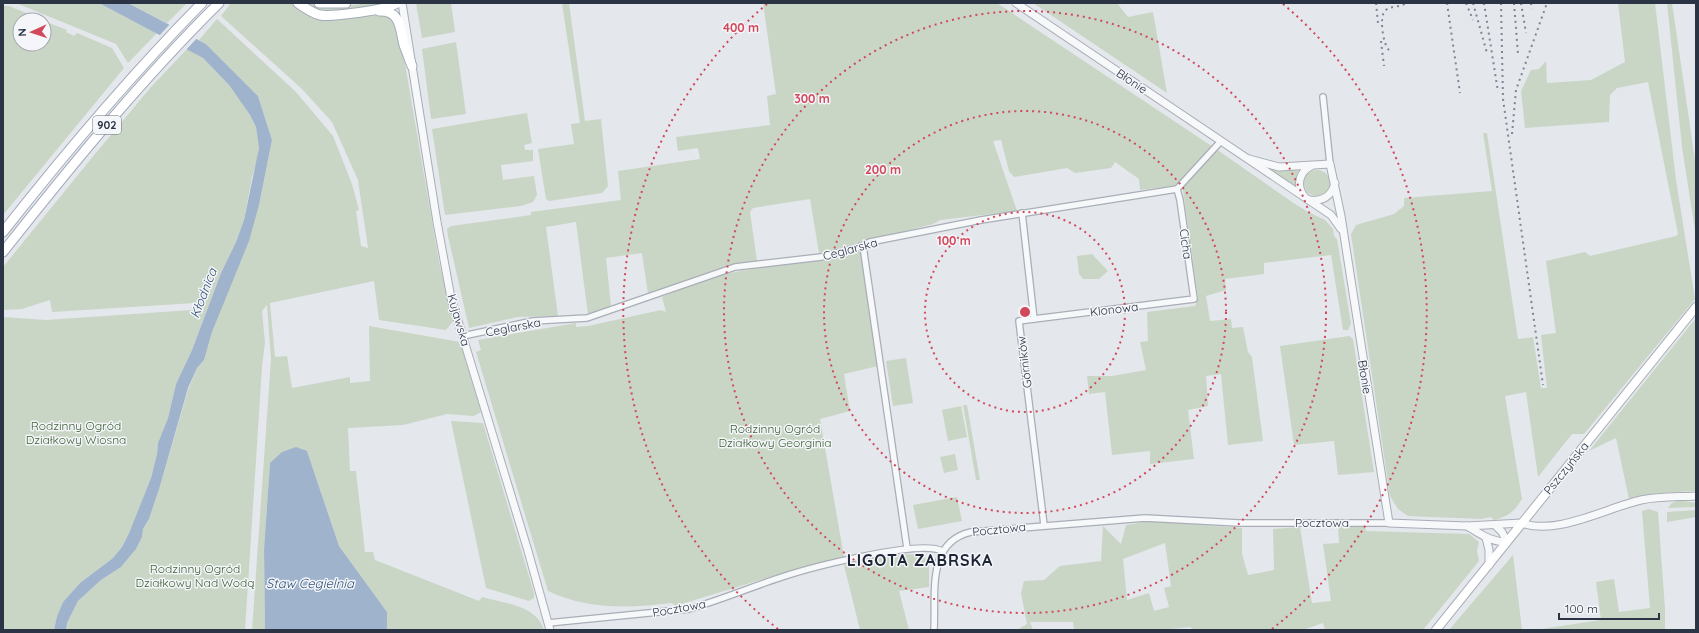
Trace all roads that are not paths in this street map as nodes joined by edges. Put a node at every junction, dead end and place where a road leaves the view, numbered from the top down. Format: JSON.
{"nodes":[{"id":1,"x":202,"y":3,"type":"edge"},
{"id":2,"x":219,"y":3,"type":"edge"},
{"id":3,"x":298,"y":3,"type":"edge"},
{"id":4,"x":319,"y":3,"type":"edge"},
{"id":5,"x":346,"y":3,"type":"edge"},
{"id":6,"x":397,"y":3,"type":"edge"},
{"id":7,"x":402,"y":3,"type":"edge"},
{"id":8,"x":1016,"y":3,"type":"edge"},
{"id":9,"x":366,"y":11,"type":"junction"},
{"id":10,"x":412,"y":66,"type":"junction"},
{"id":11,"x":1323,"y":97,"type":"dead end"},
{"id":12,"x":1221,"y":140,"type":"junction"},
{"id":13,"x":1249,"y":159,"type":"junction"},
{"id":14,"x":1330,"y":164,"type":"junction"},
{"id":15,"x":1313,"y":165,"type":"junction"},
{"id":16,"x":1335,"y":182,"type":"junction"},
{"id":17,"x":1177,"y":189,"type":"junction"},
{"id":18,"x":1307,"y":199,"type":"junction"},
{"id":19,"x":1022,"y":213,"type":"junction"},
{"id":20,"x":1342,"y":231,"type":"junction"},
{"id":21,"x":3,"y":232,"type":"edge"},
{"id":22,"x":863,"y":246,"type":"junction"},
{"id":23,"x":3,"y":252,"type":"edge"},
{"id":24,"x":1194,"y":299,"type":"joint"},
{"id":25,"x":1696,"y":307,"type":"edge"},
{"id":26,"x":1034,"y":319,"type":"junction"},
{"id":27,"x":463,"y":336,"type":"junction"},
{"id":28,"x":1684,"y":496,"type":"junction"},
{"id":29,"x":1696,"y":496,"type":"edge"},
{"id":30,"x":1696,"y":501,"type":"edge"},
{"id":31,"x":1389,"y":523,"type":"junction"},
{"id":32,"x":1522,"y":523,"type":"junction"},
{"id":33,"x":1044,"y":525,"type":"junction"},
{"id":34,"x":1495,"y":525,"type":"junction"},
{"id":35,"x":1466,"y":526,"type":"junction"},
{"id":36,"x":1486,"y":538,"type":"junction"},
{"id":37,"x":1507,"y":542,"type":"junction"},
{"id":38,"x":907,"y":548,"type":"junction"},
{"id":39,"x":942,"y":551,"type":"junction"},
{"id":40,"x":1489,"y":565,"type":"junction"},
{"id":41,"x":549,"y":626,"type":"edge"},
{"id":42,"x":934,"y":630,"type":"edge"},
{"id":43,"x":1436,"y":630,"type":"edge"}],
"edges":[{"from":1,"to":21,"type":"main road","number":"902"},
{"from":2,"to":23,"type":"main road","number":"902"},
{"from":3,"to":9,"type":"main road"},
{"from":4,"to":5,"type":"main road"},
{"from":6,"to":9,"type":"main road"},
{"from":7,"to":10,"type":"street","name":"Kujawska"},
{"from":8,"to":12,"type":"street","name":"Błonie"},
{"from":9,"to":10,"type":"main road"},
{"from":10,"to":27,"type":"street","name":"Kujawska"},
{"from":11,"to":14,"type":"street","name":"Błonie"},
{"from":12,"to":13,"type":"street","name":"Błonie"},
{"from":12,"to":17,"type":"street"},
{"from":13,"to":15,"type":"street","name":"Błonie"},
{"from":13,"to":18,"type":"street","name":"Błonie"},
{"from":14,"to":15,"type":"street","name":"Błonie"},
{"from":14,"to":16,"type":"street","name":"Błonie"},
{"from":15,"to":18,"type":"street"},
{"from":16,"to":18,"type":"street"},
{"from":16,"to":20,"type":"street","name":"Błonie"},
{"from":17,"to":19,"type":"street","name":"Ceglarska"},
{"from":17,"to":24,"type":"street","name":"Cicha"},
{"from":18,"to":20,"type":"street","name":"Błonie"},
{"from":19,"to":22,"type":"street","name":"Ceglarska"},
{"from":19,"to":26,"type":"street","name":"Górników"},
{"from":20,"to":31,"type":"street","name":"Błonie"},
{"from":22,"to":27,"type":"street","name":"Ceglarska"},
{"from":22,"to":38,"type":"street"},
{"from":24,"to":26,"type":"street","name":"Klonowa"},
{"from":25,"to":32,"type":"main road","name":"Pszczyńska"},
{"from":26,"to":33,"type":"street","name":"Górników"},
{"from":27,"to":41,"type":"street","name":"Kujawska"},
{"from":28,"to":29,"type":"street","name":"Pocztowa"},
{"from":28,"to":30,"type":"street","name":"Pocztowa"},
{"from":28,"to":32,"type":"street","name":"Pocztowa"},
{"from":31,"to":33,"type":"street","name":"Pocztowa"},
{"from":31,"to":35,"type":"street","name":"Pocztowa"},
{"from":32,"to":34,"type":"street","name":"Pocztowa"},
{"from":32,"to":37,"type":"main road","name":"Pszczyńska"},
{"from":33,"to":39,"type":"street","name":"Pocztowa"},
{"from":34,"to":35,"type":"street","name":"Pocztowa"},
{"from":34,"to":37,"type":"street"},
{"from":35,"to":36,"type":"street","name":"Pocztowa"},
{"from":36,"to":37,"type":"street","name":"Pocztowa"},
{"from":36,"to":40,"type":"street"},
{"from":37,"to":40,"type":"main road","name":"Pszczyńska"},
{"from":38,"to":39,"type":"street","name":"Pocztowa"},
{"from":38,"to":41,"type":"street","name":"Pocztowa"},
{"from":39,"to":42,"type":"street"},
{"from":40,"to":43,"type":"main road","name":"Pszczyńska"}]}
